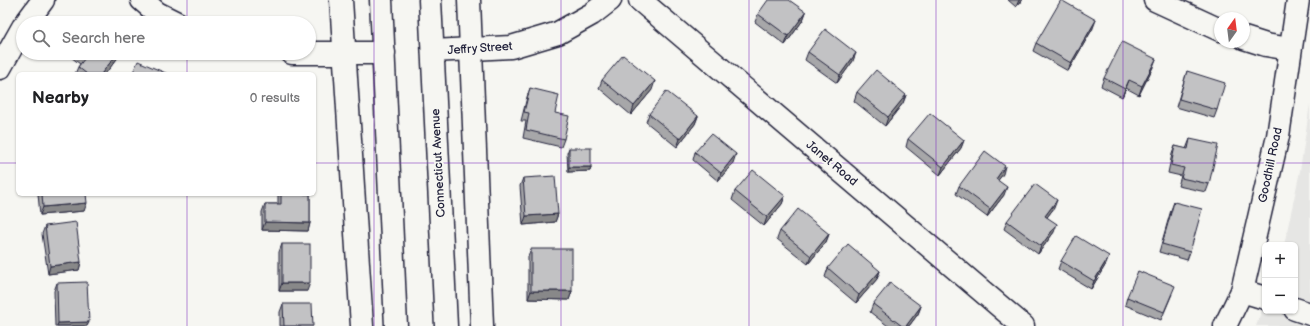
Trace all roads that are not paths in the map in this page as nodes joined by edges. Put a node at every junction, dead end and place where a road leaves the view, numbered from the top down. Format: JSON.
{"nodes":[{"id":1,"x":43,"y":0,"type":"edge"},
{"id":2,"x":142,"y":0,"type":"edge"},
{"id":3,"x":341,"y":0,"type":"edge"},
{"id":4,"x":381,"y":0,"type":"edge"},
{"id":5,"x":430,"y":0,"type":"edge"},
{"id":6,"x":469,"y":0,"type":"edge"},
{"id":7,"x":610,"y":0,"type":"edge"},
{"id":8,"x":640,"y":0,"type":"edge"},
{"id":9,"x":1155,"y":0,"type":"edge"},
{"id":10,"x":1298,"y":0,"type":"edge"},
{"id":11,"x":31,"y":16,"type":"edge"},
{"id":12,"x":163,"y":16,"type":"edge"},
{"id":13,"x":1214,"y":28,"type":"edge"},
{"id":14,"x":16,"y":39,"type":"edge"},
{"id":15,"x":1250,"y":40,"type":"edge"},
{"id":16,"x":472,"y":49,"type":"junction"},
{"id":17,"x":1290,"y":49,"type":"junction"},
{"id":18,"x":433,"y":51,"type":"junction"},
{"id":19,"x":384,"y":52,"type":"junction"},
{"id":20,"x":316,"y":53,"type":"edge"},
{"id":21,"x":344,"y":53,"type":"junction"},
{"id":22,"x":0,"y":68,"type":"edge"},
{"id":23,"x":1242,"y":291,"type":"junction"},
{"id":24,"x":1262,"y":297,"type":"edge"},
{"id":25,"x":1298,"y":310,"type":"edge"},
{"id":26,"x":1310,"y":314,"type":"edge"},
{"id":27,"x":362,"y":326,"type":"edge"},
{"id":28,"x":396,"y":326,"type":"edge"},
{"id":29,"x":446,"y":326,"type":"edge"},
{"id":30,"x":482,"y":326,"type":"edge"},
{"id":31,"x":1023,"y":326,"type":"edge"},
{"id":32,"x":1225,"y":326,"type":"edge"}],
"edges":[{"from":1,"to":11,"type":"street"},
{"from":2,"to":12,"type":"street"},
{"from":3,"to":21,"type":"street"},
{"from":4,"to":19,"type":"street"},
{"from":5,"to":18,"type":"street","name":"Connecticut Avenue"},
{"from":6,"to":16,"type":"street"},
{"from":7,"to":16,"type":"street","name":"Jeffry Street"},
{"from":8,"to":31,"type":"street","name":"Janet Road"},
{"from":9,"to":13,"type":"street"},
{"from":10,"to":17,"type":"street","name":"Goodhill Road"},
{"from":14,"to":22,"type":"street"},
{"from":15,"to":17,"type":"street"},
{"from":16,"to":18,"type":"street","name":"Jeffry Street"},
{"from":16,"to":30,"type":"street"},
{"from":17,"to":23,"type":"street","name":"Goodhill Road"},
{"from":18,"to":29,"type":"street","name":"Connecticut Avenue"},
{"from":19,"to":21,"type":"street"},
{"from":19,"to":28,"type":"street"},
{"from":20,"to":21,"type":"street"},
{"from":21,"to":27,"type":"street"},
{"from":23,"to":24,"type":"street"},
{"from":23,"to":32,"type":"street","name":"Goodhill Road"},
{"from":25,"to":26,"type":"street"}]}
